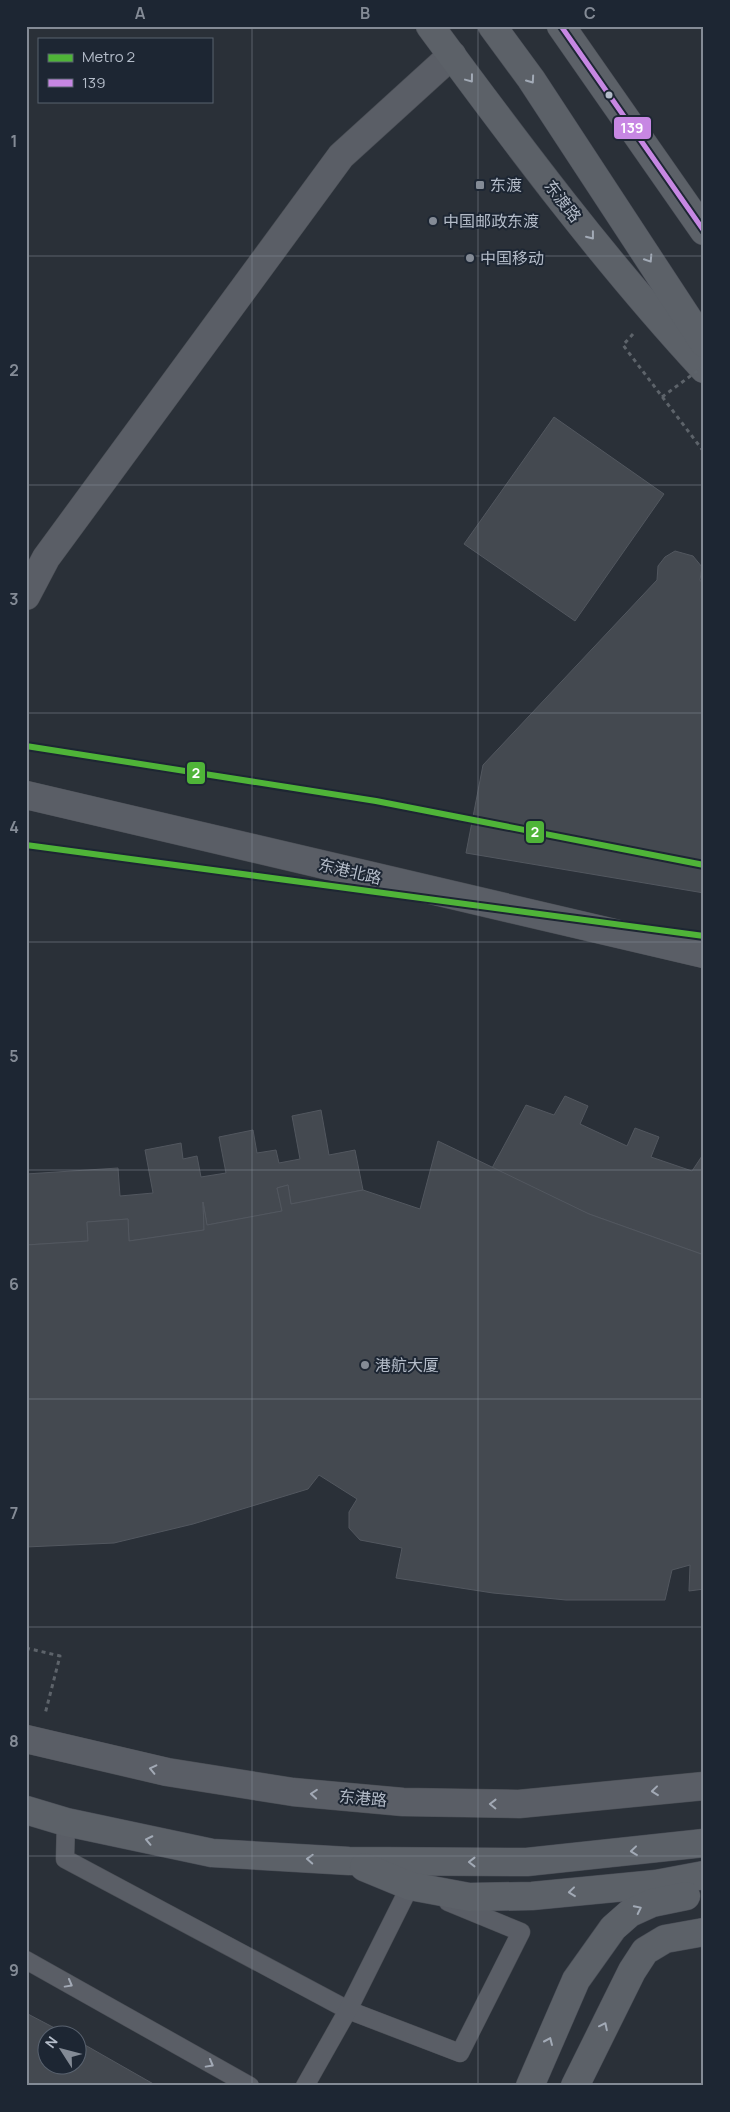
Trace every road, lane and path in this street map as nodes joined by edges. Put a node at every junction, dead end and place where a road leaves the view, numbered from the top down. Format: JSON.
{"nodes":[{"id":1,"x":430,"y":26,"type":"edge"},
{"id":2,"x":492,"y":26,"type":"edge"},
{"id":3,"x":561,"y":26,"type":"edge"},
{"id":4,"x":452,"y":55,"type":"junction"},
{"id":5,"x":704,"y":231,"type":"edge"},
{"id":6,"x":704,"y":343,"type":"edge"},
{"id":7,"x":623,"y":345,"type":"dead end"},
{"id":8,"x":704,"y":368,"type":"edge"},
{"id":9,"x":662,"y":397,"type":"junction"},
{"id":10,"x":704,"y":452,"type":"edge"},
{"id":11,"x":26,"y":596,"type":"edge"},
{"id":12,"x":26,"y":795,"type":"edge"},
{"id":13,"x":704,"y":954,"type":"edge"},
{"id":14,"x":26,"y":1648,"type":"edge"},
{"id":15,"x":32,"y":1740,"type":"edge"},
{"id":16,"x":704,"y":1786,"type":"edge"},
{"id":17,"x":26,"y":1810,"type":"edge"},
{"id":18,"x":66,"y":1822,"type":"junction"},
{"id":19,"x":693,"y":1844,"type":"edge"},
{"id":20,"x":349,"y":1861,"type":"junction"},
{"id":21,"x":410,"y":1886,"type":"junction"},
{"id":22,"x":701,"y":1887,"type":"edge"},
{"id":23,"x":704,"y":1932,"type":"edge"},
{"id":24,"x":26,"y":1960,"type":"edge"},
{"id":25,"x":348,"y":2010,"type":"junction"},
{"id":26,"x":250,"y":2086,"type":"edge"},
{"id":27,"x":305,"y":2086,"type":"edge"},
{"id":28,"x":530,"y":2086,"type":"edge"},
{"id":29,"x":575,"y":2086,"type":"edge"}],
"edges":[{"from":1,"to":4,"type":"main road","name":"东渡路"},
{"from":2,"to":6,"type":"main road","one_way":true},
{"from":3,"to":5,"type":"main road"},
{"from":4,"to":8,"type":"main road","name":"东渡路","one_way":true},
{"from":4,"to":11,"type":"street"},
{"from":7,"to":9,"type":"path"},
{"from":8,"to":9,"type":"path","bridge":true},
{"from":9,"to":10,"type":"path"},
{"from":12,"to":13,"type":"street","name":"东港北路"},
{"from":14,"to":15,"type":"path"},
{"from":16,"to":15,"type":"street","name":"东港路","one_way":true},
{"from":17,"to":18,"type":"main road"},
{"from":20,"to":18,"type":"main road","one_way":true},
{"from":18,"to":25,"type":"lane"},
{"from":19,"to":20,"type":"main road","one_way":true},
{"from":20,"to":21,"type":"main road"},
{"from":22,"to":21,"type":"main road","one_way":true},
{"from":21,"to":25,"type":"lane"},
{"from":21,"to":25,"type":"lane"},
{"from":28,"to":22,"type":"main road","one_way":true},
{"from":29,"to":23,"type":"main road","one_way":true},
{"from":24,"to":26,"type":"lane","one_way":true},
{"from":25,"to":27,"type":"lane"}]}
